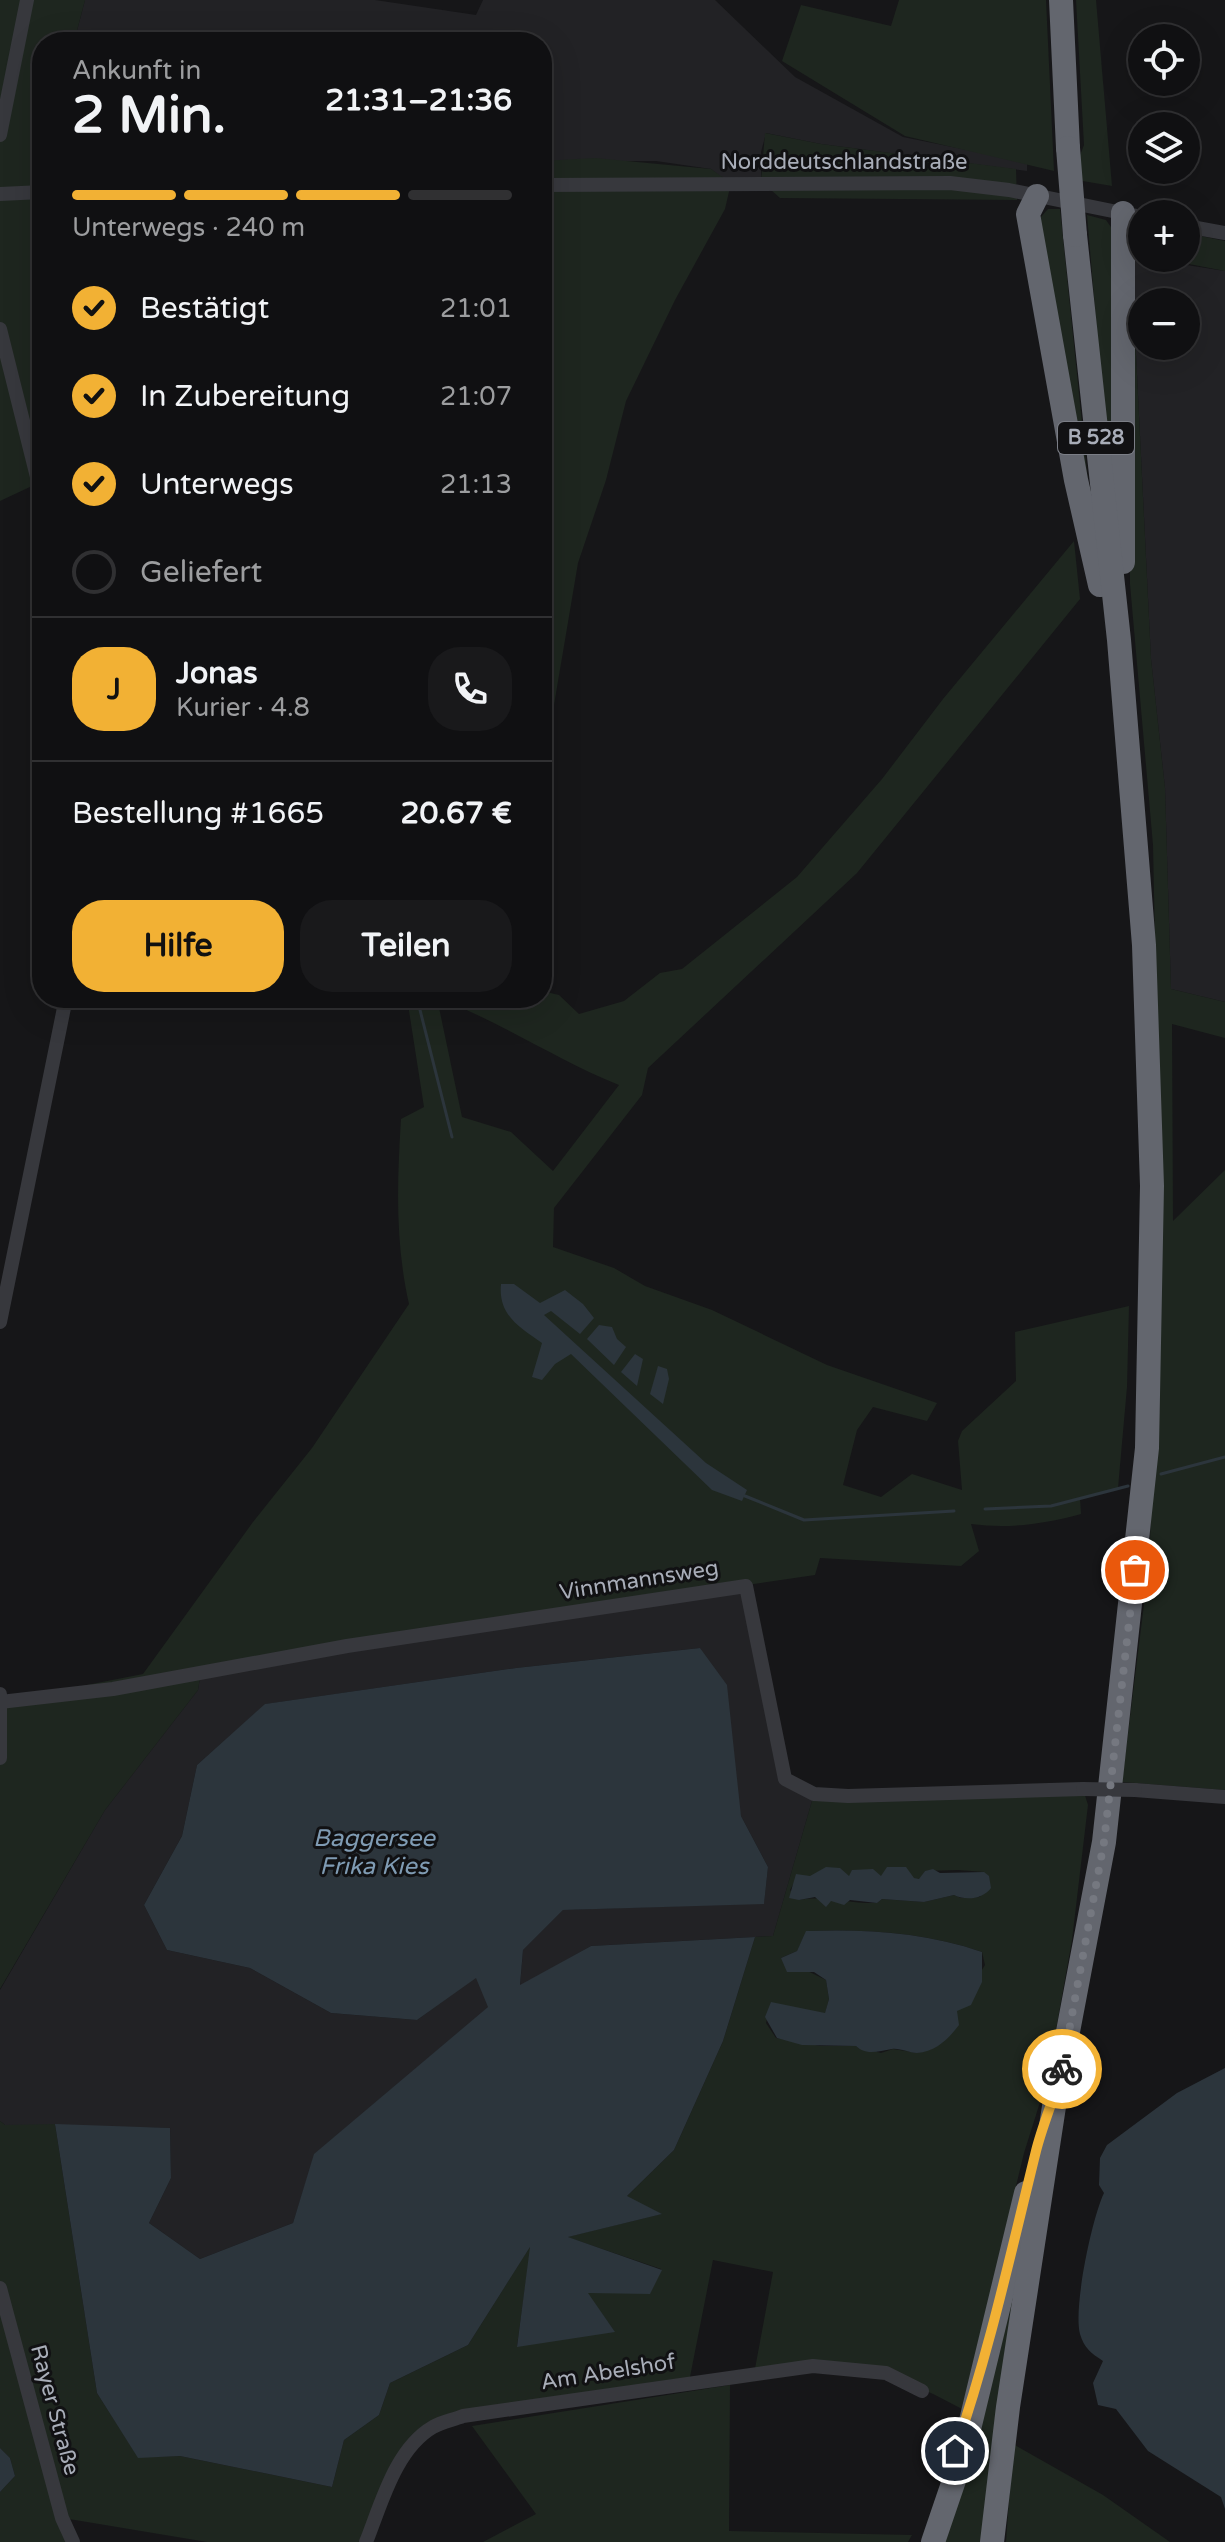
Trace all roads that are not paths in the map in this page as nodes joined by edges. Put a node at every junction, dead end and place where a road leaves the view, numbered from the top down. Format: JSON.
{"nodes":[{"id":1,"x":27,"y":0,"type":"edge"},
{"id":2,"x":1061,"y":0,"type":"edge"},
{"id":3,"x":0,"y":135,"type":"edge"},
{"id":4,"x":552,"y":185,"type":"edge"},
{"id":5,"x":32,"y":192,"type":"edge"},
{"id":6,"x":0,"y":194,"type":"edge"},
{"id":7,"x":1037,"y":196,"type":"junction"},
{"id":8,"x":1128,"y":214,"type":"edge"},
{"id":9,"x":1200,"y":229,"type":"edge"},
{"id":10,"x":1225,"y":233,"type":"edge"},
{"id":11,"x":1130,"y":272,"type":"edge"},
{"id":12,"x":0,"y":329,"type":"edge"},
{"id":13,"x":32,"y":457,"type":"edge"},
{"id":14,"x":1119,"y":640,"type":"junction"},
{"id":15,"x":64,"y":1008,"type":"edge"},
{"id":16,"x":0,"y":1322,"type":"edge"},
{"id":17,"x":0,"y":1693,"type":"edge"},
{"id":18,"x":0,"y":1703,"type":"edge"},
{"id":19,"x":0,"y":1758,"type":"edge"},
{"id":20,"x":1225,"y":1797,"type":"edge"},
{"id":21,"x":1055,"y":2100,"type":"junction"},
{"id":22,"x":0,"y":2288,"type":"edge"},
{"id":23,"x":982,"y":2372,"type":"junction"},
{"id":24,"x":922,"y":2391,"type":"dead end"},
{"id":25,"x":73,"y":2542,"type":"edge"},
{"id":26,"x":366,"y":2542,"type":"edge"},
{"id":27,"x":916,"y":2542,"type":"edge"},
{"id":28,"x":933,"y":2542,"type":"edge"},
{"id":29,"x":992,"y":2542,"type":"edge"}],
"edges":[{"from":1,"to":3,"type":"street"},
{"from":2,"to":14,"type":"highway","number":"B 528","bridge":true},
{"from":4,"to":7,"type":"street","name":"Norddeutschlandstraße"},
{"from":5,"to":6,"type":"street"},
{"from":7,"to":8,"type":"street","name":"Norddeutschlandstraße"},
{"from":7,"to":14,"type":"highway"},
{"from":9,"to":10,"type":"street"},
{"from":11,"to":14,"type":"highway"},
{"from":12,"to":13,"type":"street"},
{"from":14,"to":21,"type":"highway","number":"B 528"},
{"from":15,"to":16,"type":"street"},
{"from":17,"to":18,"type":"street"},
{"from":18,"to":19,"type":"street"},
{"from":18,"to":20,"type":"street","name":"Vinnmannsweg","bridge":true},
{"from":21,"to":23,"type":"highway"},
{"from":21,"to":29,"type":"highway"},
{"from":22,"to":25,"type":"street","name":"Rayer Straße"},
{"from":23,"to":27,"type":"highway"},
{"from":23,"to":28,"type":"highway"},
{"from":24,"to":26,"type":"street","name":"Am Abelshof"}]}
